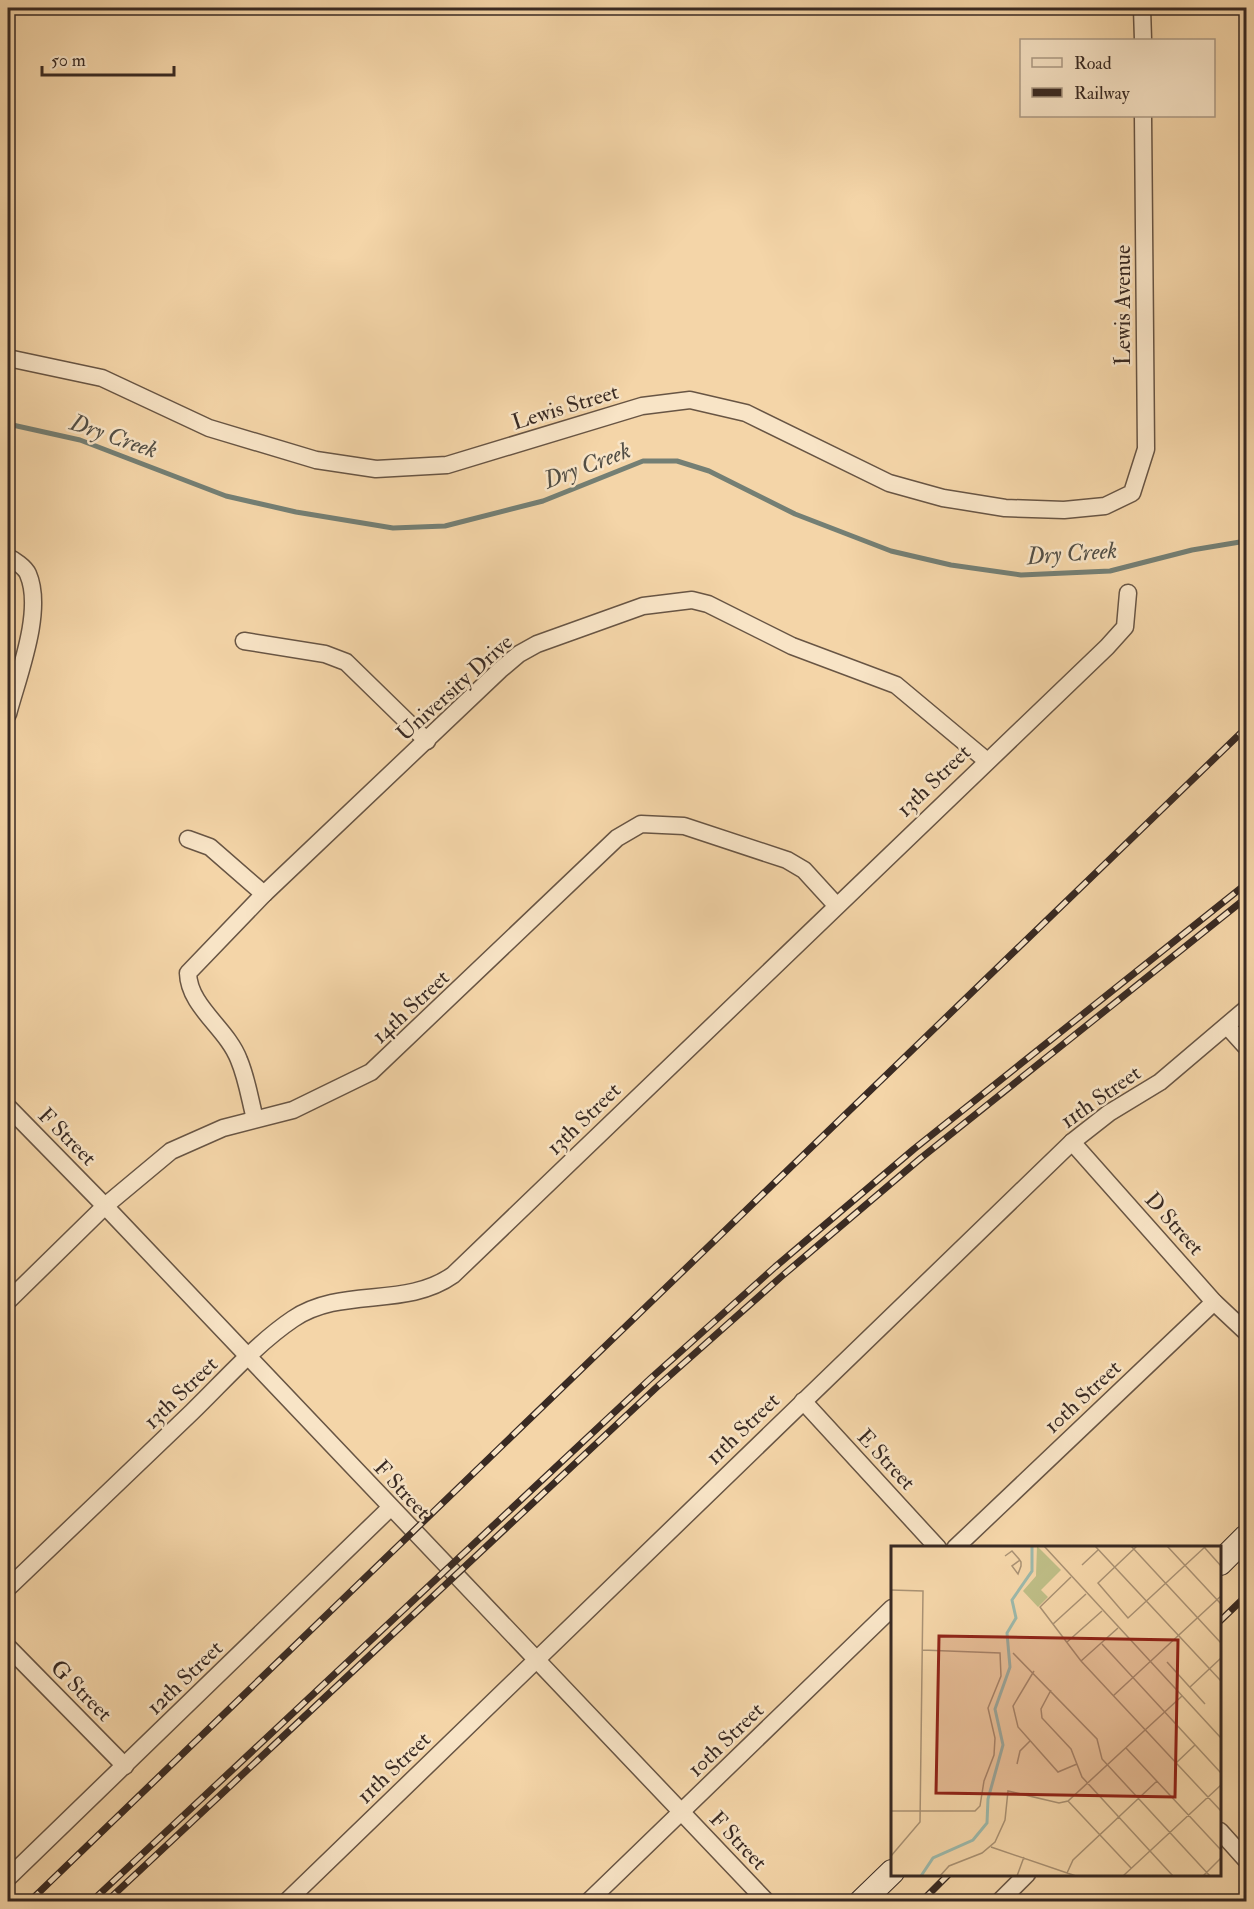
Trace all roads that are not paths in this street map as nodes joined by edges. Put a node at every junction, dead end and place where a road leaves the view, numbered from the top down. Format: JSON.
{"nodes":[{"id":1,"x":1142,"y":8,"type":"edge"},
{"id":2,"x":1143,"y":39,"type":"edge"},
{"id":3,"x":1143,"y":117,"type":"edge"},
{"id":4,"x":8,"y":358,"type":"edge"},
{"id":5,"x":1132,"y":493,"type":"joint"},
{"id":6,"x":8,"y":556,"type":"edge"},
{"id":7,"x":1128,"y":593,"type":"dead end"},
{"id":8,"x":244,"y":640,"type":"dead end"},
{"id":9,"x":8,"y":714,"type":"edge"},
{"id":10,"x":427,"y":741,"type":"junction"},
{"id":11,"x":987,"y":761,"type":"junction"},
{"id":12,"x":188,"y":839,"type":"dead end"},
{"id":13,"x":264,"y":894,"type":"junction"},
{"id":14,"x":836,"y":905,"type":"junction"},
{"id":15,"x":1246,"y":1009,"type":"edge"},
{"id":16,"x":1227,"y":1026,"type":"junction"},
{"id":17,"x":1246,"y":1047,"type":"edge"},
{"id":18,"x":8,"y":1107,"type":"edge"},
{"id":19,"x":255,"y":1119,"type":"junction"},
{"id":20,"x":1072,"y":1142,"type":"junction"},
{"id":21,"x":105,"y":1206,"type":"junction"},
{"id":22,"x":8,"y":1301,"type":"edge"},
{"id":23,"x":1214,"y":1302,"type":"junction"},
{"id":24,"x":1246,"y":1332,"type":"edge"},
{"id":25,"x":249,"y":1357,"type":"junction"},
{"id":26,"x":803,"y":1401,"type":"junction"},
{"id":27,"x":390,"y":1509,"type":"junction"},
{"id":28,"x":1246,"y":1537,"type":"edge"},
{"id":29,"x":936,"y":1546,"type":"edge"},
{"id":30,"x":957,"y":1546,"type":"edge"},
{"id":31,"x":1221,"y":1562,"type":"edge"},
{"id":32,"x":8,"y":1588,"type":"edge"},
{"id":33,"x":891,"y":1609,"type":"edge"},
{"id":34,"x":8,"y":1647,"type":"edge"},
{"id":35,"x":535,"y":1660,"type":"junction"},
{"id":36,"x":125,"y":1766,"type":"junction"},
{"id":37,"x":682,"y":1812,"type":"junction"},
{"id":38,"x":1221,"y":1832,"type":"edge"},
{"id":39,"x":1246,"y":1860,"type":"edge"},
{"id":40,"x":891,"y":1873,"type":"edge"},
{"id":41,"x":1026,"y":1876,"type":"edge"},
{"id":42,"x":8,"y":1878,"type":"edge"},
{"id":43,"x":286,"y":1902,"type":"edge"},
{"id":44,"x":588,"y":1902,"type":"edge"},
{"id":45,"x":767,"y":1902,"type":"edge"},
{"id":46,"x":861,"y":1902,"type":"edge"},
{"id":47,"x":999,"y":1902,"type":"edge"}],
"edges":[{"from":1,"to":2,"type":"street"},
{"from":3,"to":5,"type":"street","name":"Lewis Avenue"},
{"from":4,"to":5,"type":"street","name":"Lewis Street"},
{"from":6,"to":9,"type":"street"},
{"from":7,"to":11,"type":"street","name":"13th Street"},
{"from":8,"to":10,"type":"street"},
{"from":10,"to":11,"type":"street","name":"University Drive"},
{"from":10,"to":13,"type":"street","name":"University Drive"},
{"from":11,"to":14,"type":"street","name":"13th Street"},
{"from":12,"to":13,"type":"street"},
{"from":13,"to":19,"type":"street","name":"University Drive"},
{"from":14,"to":19,"type":"street","name":"14th Street"},
{"from":14,"to":25,"type":"street","name":"13th Street"},
{"from":15,"to":16,"type":"street","name":"11th Street"},
{"from":16,"to":17,"type":"street"},
{"from":16,"to":20,"type":"street","name":"11th Street"},
{"from":18,"to":21,"type":"street","name":"F Street"},
{"from":19,"to":21,"type":"street","name":"14th Street"},
{"from":20,"to":23,"type":"street","name":"D Street"},
{"from":20,"to":26,"type":"street","name":"11th Street"},
{"from":21,"to":22,"type":"street","name":"14th Street"},
{"from":21,"to":25,"type":"street","name":"F Street"},
{"from":23,"to":24,"type":"street","name":"D Street"},
{"from":23,"to":30,"type":"street","name":"10th Street"},
{"from":25,"to":27,"type":"street","name":"F Street"},
{"from":25,"to":32,"type":"street","name":"13th Street"},
{"from":26,"to":29,"type":"street","name":"E Street"},
{"from":26,"to":35,"type":"street","name":"11th Street"},
{"from":27,"to":35,"type":"street","name":"F Street"},
{"from":27,"to":36,"type":"street","name":"12th Street"},
{"from":28,"to":31,"type":"street"},
{"from":33,"to":37,"type":"street","name":"10th Street"},
{"from":34,"to":36,"type":"street","name":"G Street"},
{"from":35,"to":37,"type":"street","name":"F Street"},
{"from":35,"to":43,"type":"street","name":"11th Street"},
{"from":36,"to":42,"type":"street","name":"12th Street"},
{"from":37,"to":44,"type":"street","name":"10th Street"},
{"from":37,"to":45,"type":"street","name":"F Street"},
{"from":38,"to":39,"type":"street"},
{"from":40,"to":46,"type":"street"},
{"from":41,"to":47,"type":"street"}]}
